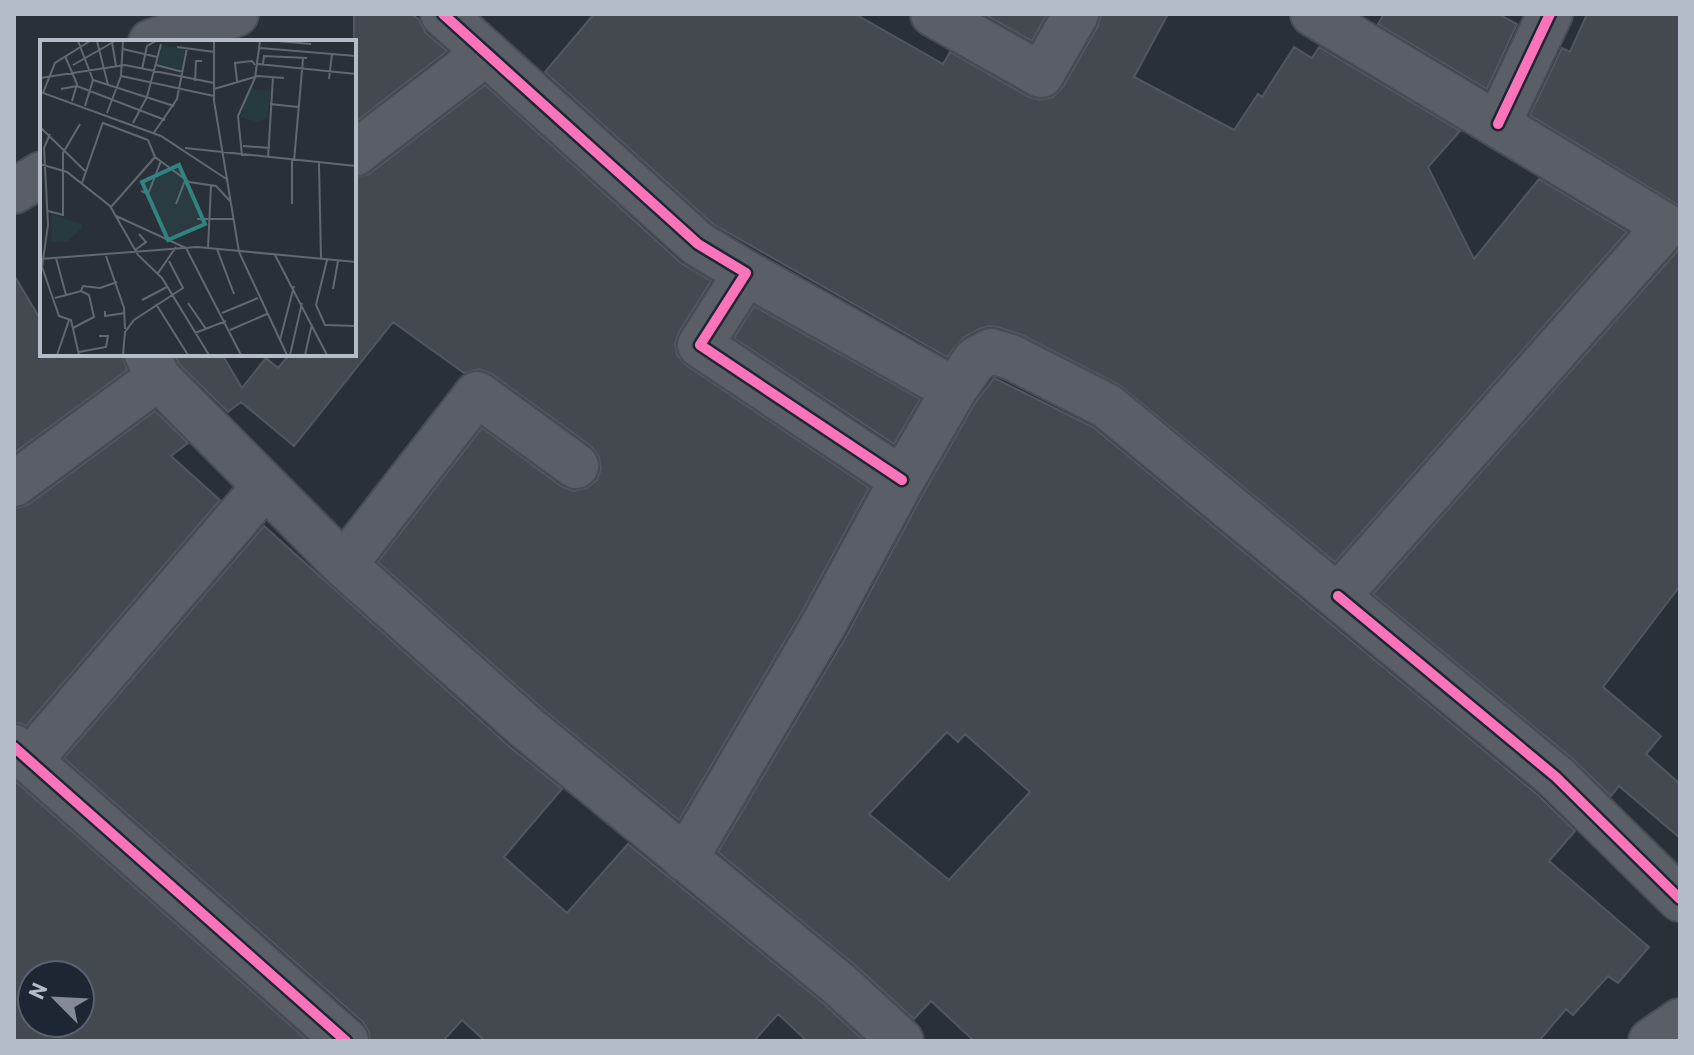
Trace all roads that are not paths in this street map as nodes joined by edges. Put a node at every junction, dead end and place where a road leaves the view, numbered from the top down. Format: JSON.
{"nodes":[{"id":1,"x":236,"y":14,"type":"edge"},
{"id":2,"x":443,"y":14,"type":"edge"},
{"id":3,"x":933,"y":14,"type":"edge"},
{"id":4,"x":1076,"y":14,"type":"edge"},
{"id":5,"x":1313,"y":14,"type":"edge"},
{"id":6,"x":1550,"y":14,"type":"edge"},
{"id":7,"x":157,"y":40,"type":"edge"},
{"id":8,"x":486,"y":53,"type":"junction"},
{"id":9,"x":1498,"y":124,"type":"junction"},
{"id":10,"x":356,"y":152,"type":"edge"},
{"id":11,"x":40,"y":175,"type":"edge"},
{"id":12,"x":14,"y":191,"type":"edge"},
{"id":13,"x":746,"y":273,"type":"junction"},
{"id":14,"x":152,"y":366,"type":"edge"},
{"id":15,"x":954,"y":390,"type":"junction"},
{"id":16,"x":576,"y":466,"type":"dead end"},
{"id":17,"x":902,"y":480,"type":"junction"},
{"id":18,"x":14,"y":484,"type":"edge"},
{"id":19,"x":265,"y":486,"type":"junction"},
{"id":20,"x":344,"y":565,"type":"junction"},
{"id":21,"x":1338,"y":596,"type":"junction"},
{"id":22,"x":22,"y":754,"type":"edge"},
{"id":23,"x":685,"y":859,"type":"junction"},
{"id":24,"x":1680,"y":899,"type":"edge"},
{"id":25,"x":1680,"y":1021,"type":"edge"},
{"id":26,"x":346,"y":1041,"type":"edge"},
{"id":27,"x":901,"y":1041,"type":"edge"},
{"id":28,"x":1651,"y":1041,"type":"edge"}],
"edges":[{"from":1,"to":7,"type":"street"},
{"from":2,"to":8,"type":"street"},
{"from":3,"to":4,"type":"street"},
{"from":5,"to":9,"type":"street"},
{"from":6,"to":9,"type":"street"},
{"from":8,"to":10,"type":"street"},
{"from":8,"to":13,"type":"street"},
{"from":9,"to":21,"type":"street"},
{"from":11,"to":12,"type":"street"},
{"from":13,"to":15,"type":"street"},
{"from":13,"to":17,"type":"street"},
{"from":14,"to":18,"type":"street"},
{"from":14,"to":19,"type":"street"},
{"from":15,"to":17,"type":"street"},
{"from":15,"to":21,"type":"street"},
{"from":16,"to":20,"type":"street"},
{"from":17,"to":23,"type":"street"},
{"from":19,"to":20,"type":"street"},
{"from":19,"to":22,"type":"street"},
{"from":20,"to":23,"type":"street"},
{"from":21,"to":24,"type":"street"},
{"from":22,"to":26,"type":"street"},
{"from":23,"to":27,"type":"street"},
{"from":25,"to":28,"type":"street"}]}
